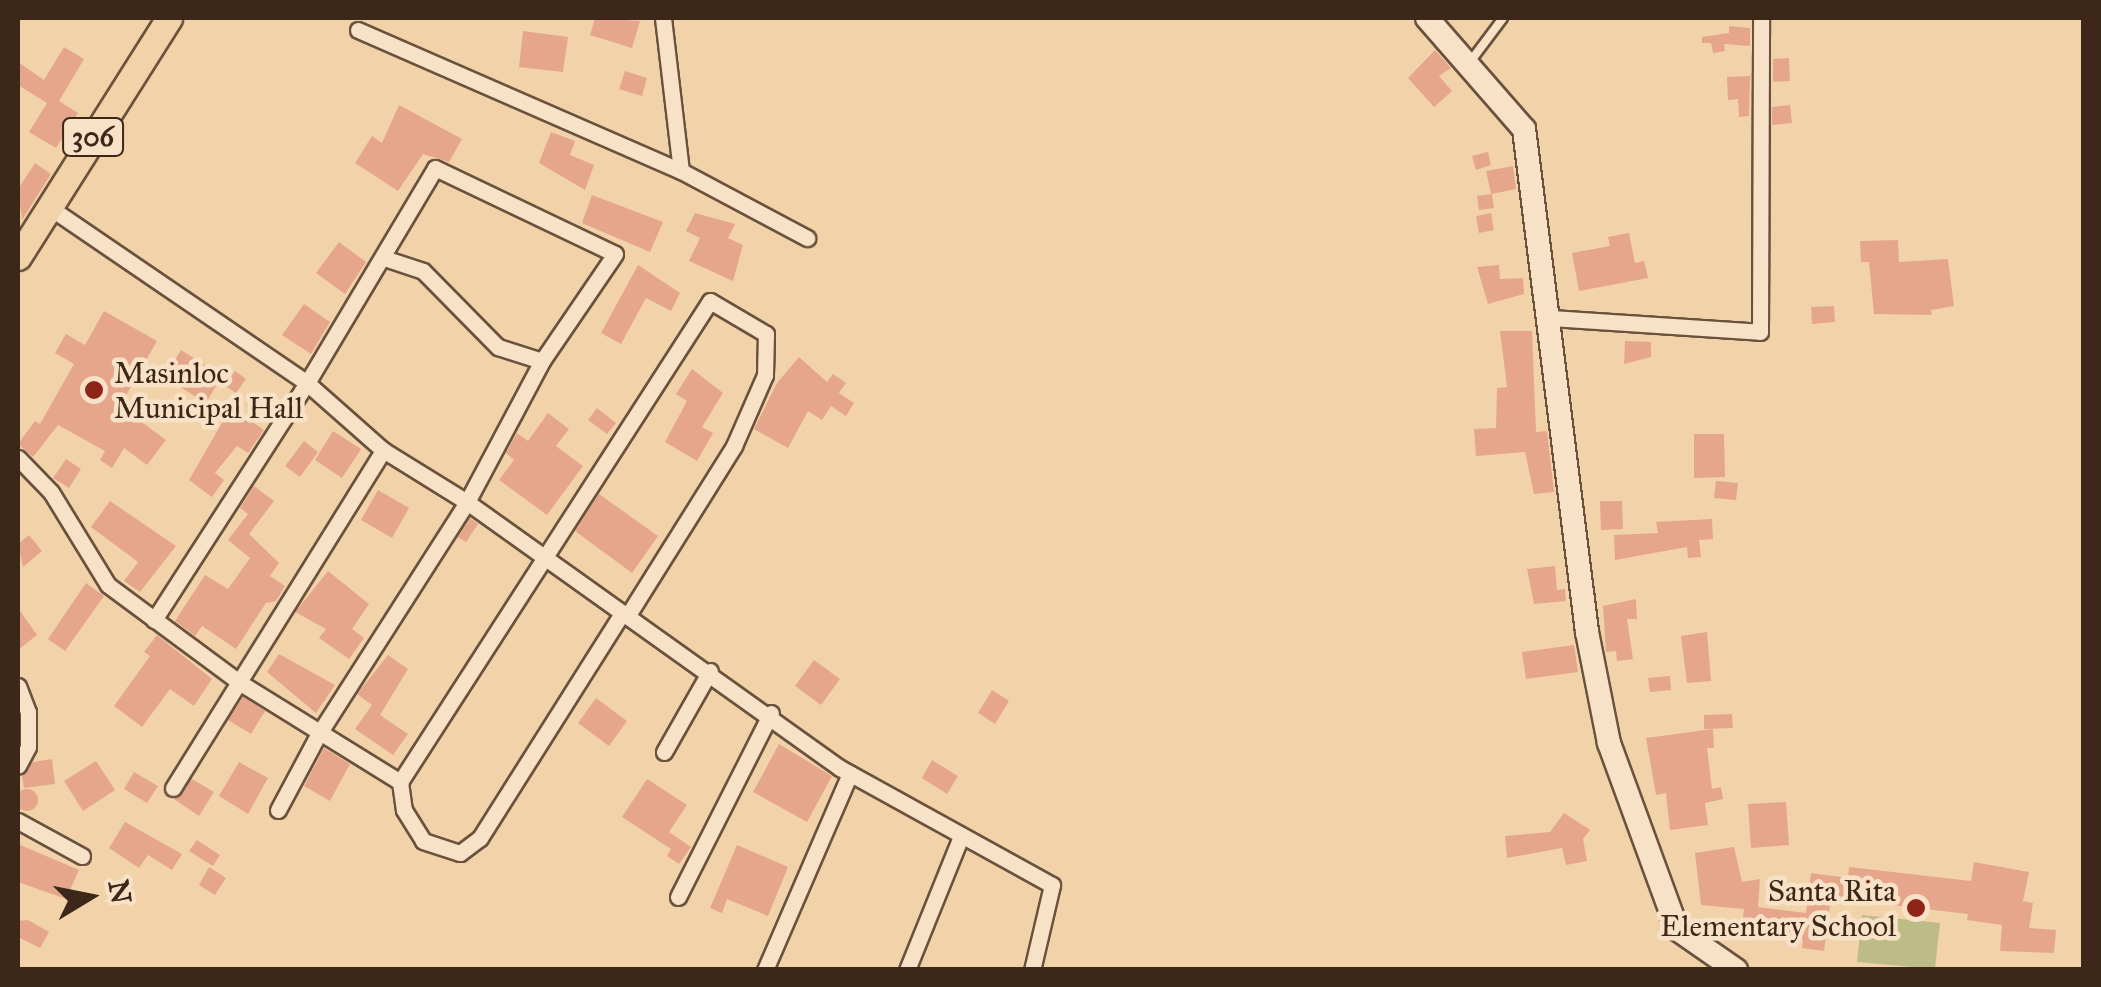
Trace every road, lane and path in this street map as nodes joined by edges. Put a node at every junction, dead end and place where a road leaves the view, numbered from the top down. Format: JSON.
{"nodes":[{"id":1,"x":169,"y":18,"type":"edge"},
{"id":2,"x":663,"y":18,"type":"edge"},
{"id":3,"x":1503,"y":18,"type":"edge"},
{"id":4,"x":1761,"y":18,"type":"edge"},
{"id":5,"x":1434,"y":24,"type":"edge"},
{"id":6,"x":358,"y":30,"type":"dead end"},
{"id":7,"x":1469,"y":62,"type":"junction"},
{"id":8,"x":681,"y":171,"type":"junction"},
{"id":9,"x":50,"y":207,"type":"junction"},
{"id":10,"x":807,"y":238,"type":"dead end"},
{"id":11,"x":18,"y":257,"type":"edge"},
{"id":12,"x":384,"y":258,"type":"junction"},
{"id":13,"x":1552,"y":318,"type":"junction"},
{"id":14,"x":542,"y":360,"type":"junction"},
{"id":15,"x":307,"y":383,"type":"junction"},
{"id":16,"x":384,"y":450,"type":"junction"},
{"id":17,"x":18,"y":458,"type":"edge"},
{"id":18,"x":467,"y":502,"type":"junction"},
{"id":19,"x":545,"y":558,"type":"junction"},
{"id":20,"x":625,"y":614,"type":"junction"},
{"id":21,"x":154,"y":620,"type":"junction"},
{"id":22,"x":710,"y":672,"type":"junction"},
{"id":23,"x":239,"y":682,"type":"junction"},
{"id":24,"x":18,"y":686,"type":"edge"},
{"id":25,"x":771,"y":714,"type":"junction"},
{"id":26,"x":318,"y":734,"type":"junction"},
{"id":27,"x":664,"y":752,"type":"dead end"},
{"id":28,"x":18,"y":766,"type":"edge"},
{"id":29,"x":850,"y":774,"type":"junction"},
{"id":30,"x":400,"y":782,"type":"junction"},
{"id":31,"x":173,"y":788,"type":"dead end"},
{"id":32,"x":278,"y":810,"type":"dead end"},
{"id":33,"x":18,"y":822,"type":"edge"},
{"id":34,"x":960,"y":838,"type":"junction"},
{"id":35,"x":82,"y":856,"type":"dead end"},
{"id":36,"x":678,"y":897,"type":"dead end"},
{"id":37,"x":765,"y":970,"type":"edge"},
{"id":38,"x":907,"y":970,"type":"edge"},
{"id":39,"x":1032,"y":970,"type":"edge"},
{"id":40,"x":1736,"y":970,"type":"edge"}],
"edges":[{"from":1,"to":9,"type":"main road","number":"306"},
{"from":2,"to":8,"type":"street"},
{"from":3,"to":7,"type":"lane"},
{"from":4,"to":13,"type":"street"},
{"from":5,"to":7,"type":"street"},
{"from":6,"to":8,"type":"street"},
{"from":7,"to":13,"type":"street"},
{"from":8,"to":10,"type":"street"},
{"from":9,"to":11,"type":"main road","number":"306"},
{"from":9,"to":15,"type":"street"},
{"from":12,"to":14,"type":"street"},
{"from":12,"to":14,"type":"street"},
{"from":12,"to":15,"type":"street"},
{"from":13,"to":40,"type":"street"},
{"from":14,"to":18,"type":"street"},
{"from":15,"to":16,"type":"street"},
{"from":15,"to":21,"type":"street"},
{"from":16,"to":18,"type":"street"},
{"from":16,"to":23,"type":"street"},
{"from":17,"to":21,"type":"street"},
{"from":18,"to":19,"type":"street"},
{"from":18,"to":26,"type":"street"},
{"from":19,"to":20,"type":"street"},
{"from":19,"to":20,"type":"street"},
{"from":19,"to":30,"type":"street"},
{"from":20,"to":22,"type":"street"},
{"from":20,"to":30,"type":"street"},
{"from":21,"to":23,"type":"street"},
{"from":22,"to":25,"type":"street"},
{"from":22,"to":27,"type":"street"},
{"from":23,"to":26,"type":"street"},
{"from":23,"to":31,"type":"street"},
{"from":24,"to":28,"type":"street"},
{"from":25,"to":29,"type":"street"},
{"from":25,"to":36,"type":"street"},
{"from":26,"to":30,"type":"street"},
{"from":26,"to":32,"type":"street"},
{"from":29,"to":34,"type":"street"},
{"from":29,"to":37,"type":"street"},
{"from":33,"to":35,"type":"street"},
{"from":34,"to":38,"type":"street"},
{"from":34,"to":39,"type":"street"}]}
